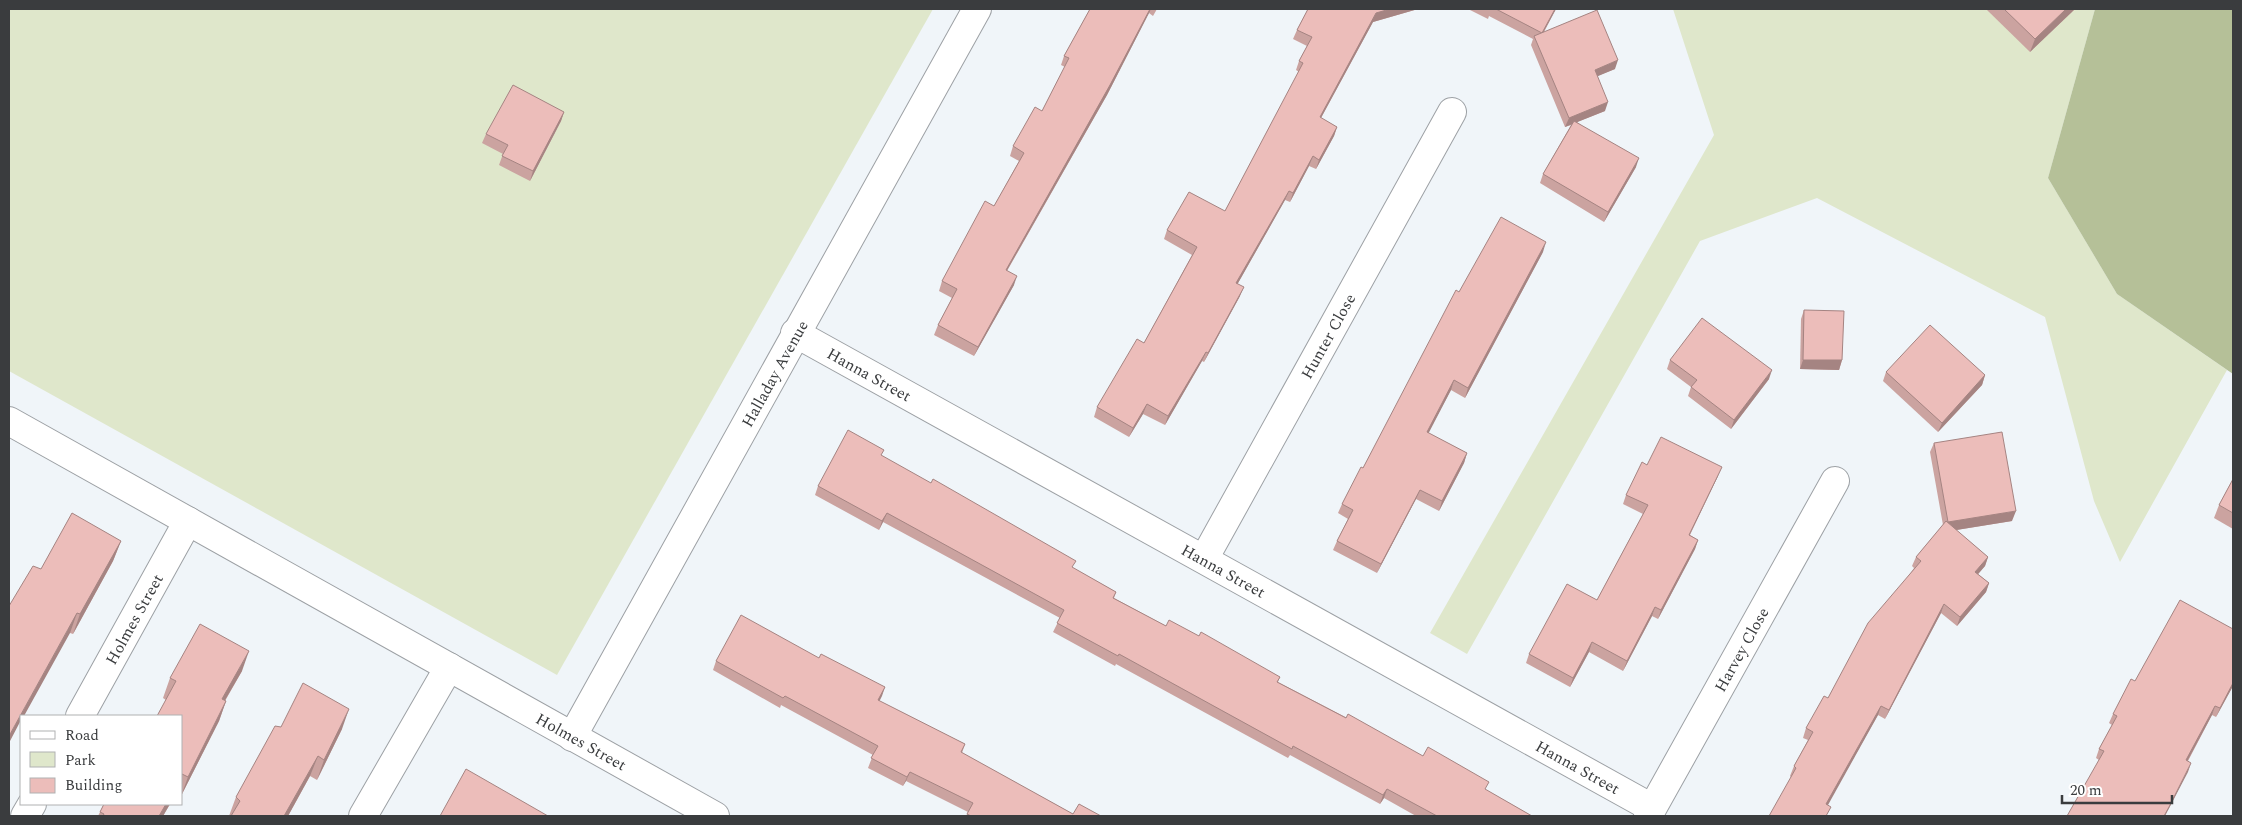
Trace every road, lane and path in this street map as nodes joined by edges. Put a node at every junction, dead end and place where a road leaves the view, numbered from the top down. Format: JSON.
{"nodes":[{"id":1,"x":977,"y":9,"type":"edge"},
{"id":2,"x":1452,"y":112,"type":"dead end"},
{"id":3,"x":795,"y":333,"type":"junction"},
{"id":4,"x":9,"y":421,"type":"edge"},
{"id":5,"x":1834,"y":481,"type":"dead end"},
{"id":6,"x":188,"y":521,"type":"junction"},
{"id":7,"x":1204,"y":559,"type":"junction"},
{"id":8,"x":449,"y":667,"type":"junction"},
{"id":9,"x":81,"y":715,"type":"edge"},
{"id":10,"x":572,"y":737,"type":"junction"},
{"id":11,"x":31,"y":805,"type":"edge"},
{"id":12,"x":1650,"y":812,"type":"edge"},
{"id":13,"x":25,"y":816,"type":"edge"},
{"id":14,"x":363,"y":816,"type":"edge"},
{"id":15,"x":715,"y":816,"type":"edge"}],
"edges":[{"from":1,"to":3,"type":"street","name":"Halladay Avenue"},
{"from":2,"to":7,"type":"street","name":"Hunter Close"},
{"from":3,"to":7,"type":"street","name":"Hanna Street"},
{"from":3,"to":10,"type":"street","name":"Halladay Avenue"},
{"from":4,"to":6,"type":"street","name":"Holmes Street"},
{"from":5,"to":12,"type":"street","name":"Harvey Close"},
{"from":6,"to":8,"type":"street","name":"Holmes Street"},
{"from":6,"to":9,"type":"street","name":"Holmes Street"},
{"from":7,"to":12,"type":"street","name":"Hanna Street"},
{"from":8,"to":10,"type":"street","name":"Holmes Street"},
{"from":8,"to":14,"type":"street"},
{"from":10,"to":15,"type":"street","name":"Holmes Street"},
{"from":11,"to":13,"type":"street"}]}
